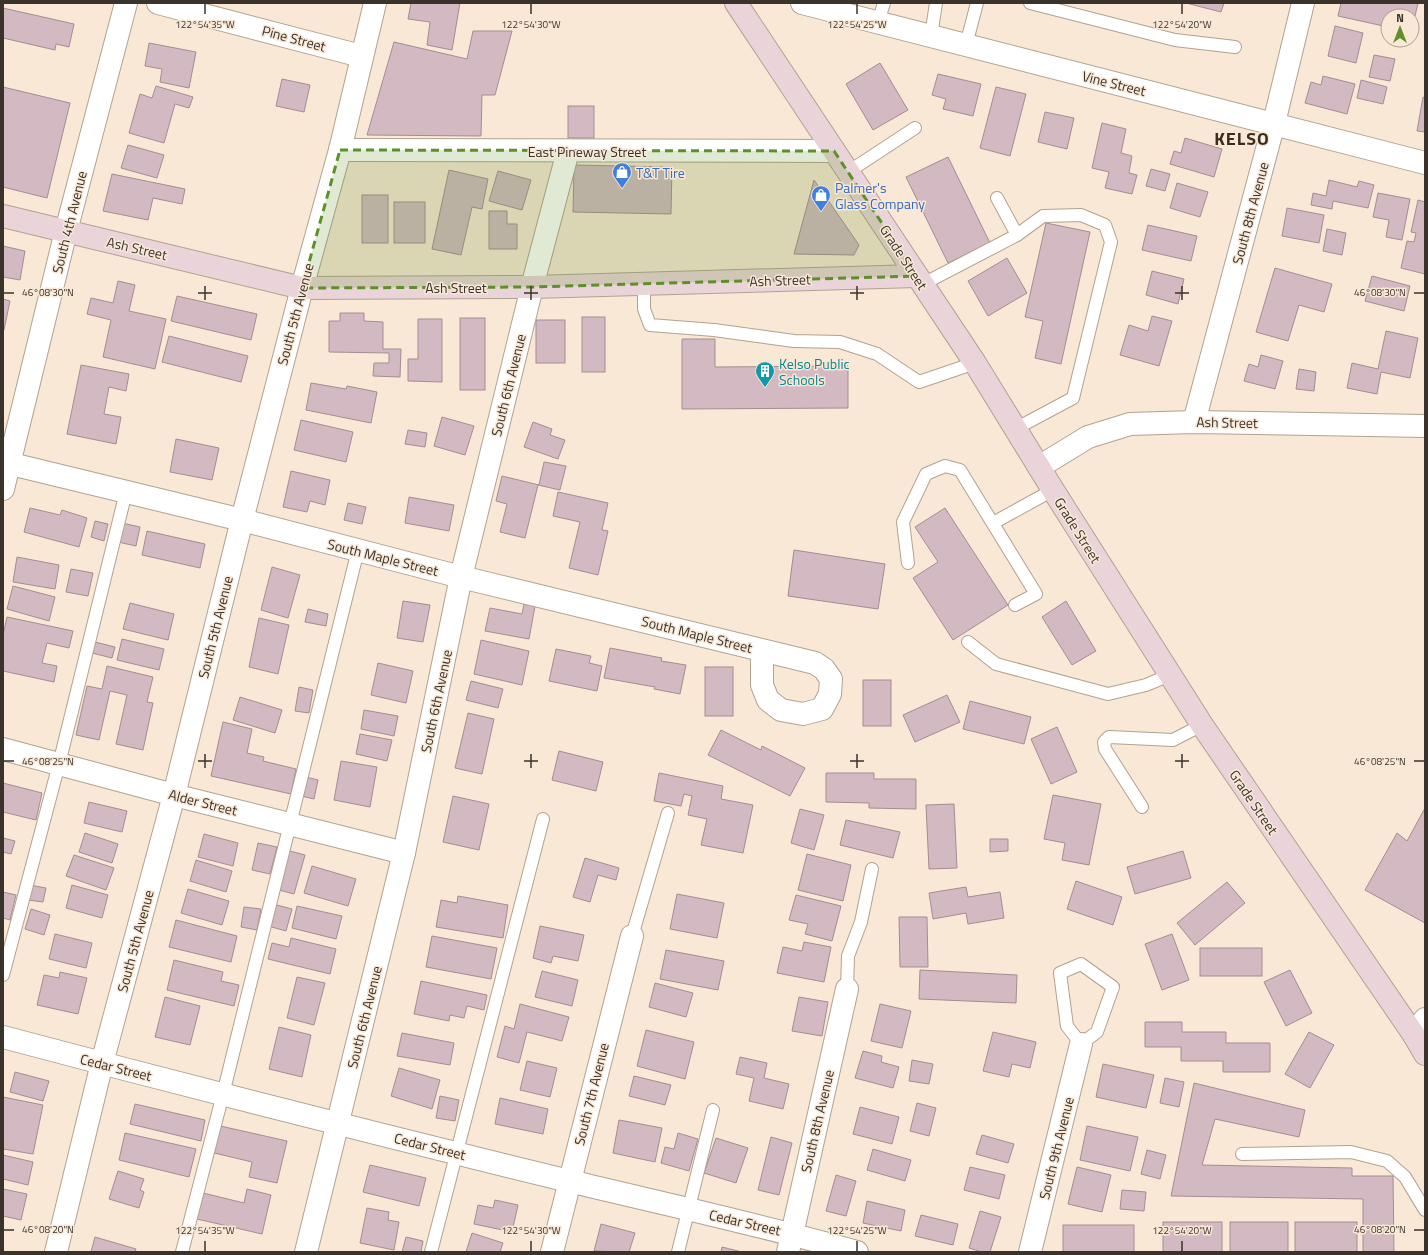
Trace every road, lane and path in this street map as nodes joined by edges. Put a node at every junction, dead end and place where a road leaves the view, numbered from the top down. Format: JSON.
{"nodes":[{"id":1,"x":126,"y":3,"type":"edge"},
{"id":2,"x":158,"y":3,"type":"edge"},
{"id":3,"x":375,"y":3,"type":"edge"},
{"id":4,"x":736,"y":3,"type":"edge"},
{"id":5,"x":802,"y":3,"type":"edge"},
{"id":6,"x":936,"y":3,"type":"edge"},
{"id":7,"x":977,"y":3,"type":"edge"},
{"id":8,"x":1030,"y":3,"type":"edge"},
{"id":9,"x":1303,"y":3,"type":"edge"},
{"id":10,"x":881,"y":13,"type":"edge"},
{"id":11,"x":931,"y":36,"type":"junction"},
{"id":12,"x":966,"y":45,"type":"junction"},
{"id":13,"x":1236,"y":47,"type":"dead end"},
{"id":14,"x":361,"y":56,"type":"junction"},
{"id":15,"x":1274,"y":124,"type":"junction"},
{"id":16,"x":915,"y":128,"type":"dead end"},
{"id":17,"x":340,"y":150,"type":"junction"},
{"id":18,"x":568,"y":151,"type":"junction"},
{"id":19,"x":834,"y":151,"type":"junction"},
{"id":20,"x":1425,"y":163,"type":"edge"},
{"id":21,"x":848,"y":172,"type":"junction"},
{"id":22,"x":997,"y":198,"type":"dead end"},
{"id":23,"x":3,"y":216,"type":"edge"},
{"id":24,"x":66,"y":231,"type":"junction"},
{"id":25,"x":1017,"y":235,"type":"junction"},
{"id":26,"x":920,"y":280,"type":"junction"},
{"id":27,"x":644,"y":284,"type":"junction"},
{"id":28,"x":532,"y":287,"type":"junction"},
{"id":29,"x":302,"y":288,"type":"junction"},
{"id":30,"x":975,"y":363,"type":"junction"},
{"id":31,"x":1194,"y":422,"type":"junction"},
{"id":32,"x":1425,"y":426,"type":"edge"},
{"id":33,"x":1015,"y":429,"type":"junction"},
{"id":34,"x":6,"y":463,"type":"edge"},
{"id":35,"x":1039,"y":468,"type":"junction"},
{"id":36,"x":3,"y":489,"type":"edge"},
{"id":37,"x":1053,"y":490,"type":"junction"},
{"id":38,"x":126,"y":492,"type":"junction"},
{"id":39,"x":242,"y":520,"type":"junction"},
{"id":40,"x":993,"y":523,"type":"junction"},
{"id":41,"x":358,"y":550,"type":"junction"},
{"id":42,"x":908,"y":563,"type":"dead end"},
{"id":43,"x":461,"y":577,"type":"junction"},
{"id":44,"x":1015,"y":605,"type":"dead end"},
{"id":45,"x":968,"y":642,"type":"dead end"},
{"id":46,"x":762,"y":650,"type":"dead end"},
{"id":47,"x":1170,"y":675,"type":"junction"},
{"id":48,"x":1202,"y":725,"type":"junction"},
{"id":49,"x":3,"y":748,"type":"edge"},
{"id":50,"x":59,"y":764,"type":"junction"},
{"id":51,"x":174,"y":795,"type":"junction"},
{"id":52,"x":1142,"y":807,"type":"dead end"},
{"id":53,"x":668,"y":813,"type":"dead end"},
{"id":54,"x":544,"y":819,"type":"dead end"},
{"id":55,"x":290,"y":824,"type":"junction"},
{"id":56,"x":404,"y":853,"type":"junction"},
{"id":57,"x":872,"y":869,"type":"dead end"},
{"id":58,"x":632,"y":936,"type":"joint"},
{"id":59,"x":3,"y":976,"type":"edge"},
{"id":60,"x":847,"y":989,"type":"joint"},
{"id":61,"x":1421,"y":1029,"type":"edge"},
{"id":62,"x":3,"y":1037,"type":"edge"},
{"id":63,"x":1081,"y":1044,"type":"junction"},
{"id":64,"x":1425,"y":1054,"type":"edge"},
{"id":65,"x":102,"y":1063,"type":"junction"},
{"id":66,"x":223,"y":1094,"type":"junction"},
{"id":67,"x":713,"y":1110,"type":"dead end"},
{"id":68,"x":338,"y":1123,"type":"junction"},
{"id":69,"x":458,"y":1153,"type":"junction"},
{"id":70,"x":1242,"y":1154,"type":"dead end"},
{"id":71,"x":569,"y":1181,"type":"junction"},
{"id":72,"x":689,"y":1209,"type":"junction"},
{"id":73,"x":1425,"y":1210,"type":"edge"},
{"id":74,"x":790,"y":1243,"type":"edge"},
{"id":75,"x":56,"y":1252,"type":"edge"},
{"id":76,"x":182,"y":1252,"type":"edge"},
{"id":77,"x":306,"y":1252,"type":"edge"},
{"id":78,"x":431,"y":1252,"type":"edge"},
{"id":79,"x":552,"y":1252,"type":"edge"},
{"id":80,"x":678,"y":1252,"type":"edge"},
{"id":81,"x":857,"y":1252,"type":"edge"},
{"id":82,"x":1030,"y":1252,"type":"edge"}],
"edges":[{"from":1,"to":24,"type":"street","name":"South 4th Avenue"},
{"from":2,"to":14,"type":"street","name":"Pine Street"},
{"from":3,"to":14,"type":"street","name":"South 5th Avenue"},
{"from":4,"to":19,"type":"main road","name":"Grade Street"},
{"from":5,"to":10,"type":"street","name":"Vine Street"},
{"from":6,"to":11,"type":"lane"},
{"from":7,"to":12,"type":"lane"},
{"from":8,"to":13,"type":"lane"},
{"from":9,"to":15,"type":"street","name":"South 8th Avenue"},
{"from":10,"to":11,"type":"street","name":"Vine Street"},
{"from":11,"to":12,"type":"street","name":"Vine Street"},
{"from":12,"to":15,"type":"street","name":"Vine Street"},
{"from":14,"to":17,"type":"street","name":"South 5th Avenue"},
{"from":15,"to":20,"type":"street","name":"Vine Street"},
{"from":15,"to":31,"type":"street","name":"South 8th Avenue"},
{"from":16,"to":21,"type":"lane"},
{"from":17,"to":18,"type":"street","name":"East Pineway Street"},
{"from":17,"to":29,"type":"street","name":"South 5th Avenue"},
{"from":18,"to":19,"type":"street","name":"East Pineway Street"},
{"from":18,"to":28,"type":"street","name":"South 6th Avenue"},
{"from":19,"to":21,"type":"main road","name":"Grade Street"},
{"from":21,"to":26,"type":"main road","name":"Grade Street"},
{"from":22,"to":25,"type":"lane"},
{"from":23,"to":24,"type":"main road","name":"Ash Street"},
{"from":24,"to":29,"type":"main road","name":"Ash Street"},
{"from":24,"to":34,"type":"street","name":"South 4th Avenue"},
{"from":25,"to":26,"type":"lane"},
{"from":25,"to":33,"type":"lane"},
{"from":26,"to":27,"type":"main road","name":"Ash Street"},
{"from":26,"to":30,"type":"main road","name":"Grade Street"},
{"from":27,"to":28,"type":"main road","name":"Ash Street"},
{"from":27,"to":30,"type":"lane"},
{"from":28,"to":29,"type":"main road","name":"Ash Street"},
{"from":28,"to":43,"type":"street","name":"South 6th Avenue"},
{"from":29,"to":39,"type":"street","name":"South 5th Avenue"},
{"from":30,"to":33,"type":"main road","name":"Grade Street"},
{"from":31,"to":32,"type":"street","name":"Ash Street"},
{"from":31,"to":35,"type":"street","name":"Ash Street"},
{"from":33,"to":35,"type":"main road","name":"Grade Street"},
{"from":34,"to":36,"type":"street","name":"South 4th Avenue"},
{"from":34,"to":38,"type":"street","name":"South Maple Street"},
{"from":35,"to":37,"type":"main road","name":"Grade Street"},
{"from":37,"to":40,"type":"lane"},
{"from":37,"to":47,"type":"main road","name":"Grade Street"},
{"from":38,"to":39,"type":"street","name":"South Maple Street"},
{"from":38,"to":50,"type":"lane"},
{"from":39,"to":41,"type":"street","name":"South Maple Street"},
{"from":39,"to":51,"type":"street","name":"South 5th Avenue"},
{"from":40,"to":42,"type":"lane"},
{"from":40,"to":44,"type":"lane"},
{"from":41,"to":43,"type":"street","name":"South Maple Street"},
{"from":41,"to":55,"type":"lane"},
{"from":43,"to":46,"type":"street","name":"South Maple Street"},
{"from":43,"to":56,"type":"street","name":"South 6th Avenue"},
{"from":45,"to":47,"type":"lane"},
{"from":47,"to":48,"type":"main road","name":"Grade Street"},
{"from":48,"to":52,"type":"lane"},
{"from":48,"to":61,"type":"main road","name":"Grade Street"},
{"from":49,"to":50,"type":"street","name":"Alder Street"},
{"from":50,"to":51,"type":"street","name":"Alder Street"},
{"from":50,"to":59,"type":"lane"},
{"from":51,"to":55,"type":"street","name":"Alder Street"},
{"from":51,"to":65,"type":"street","name":"South 5th Avenue"},
{"from":53,"to":58,"type":"lane"},
{"from":54,"to":69,"type":"lane"},
{"from":55,"to":56,"type":"street","name":"Alder Street"},
{"from":55,"to":66,"type":"lane"},
{"from":56,"to":68,"type":"street","name":"South 6th Avenue"},
{"from":57,"to":60,"type":"lane"},
{"from":58,"to":71,"type":"street","name":"South 7th Avenue"},
{"from":60,"to":74,"type":"street","name":"South 8th Avenue"},
{"from":61,"to":64,"type":"main road","name":"Grade Street"},
{"from":62,"to":65,"type":"street","name":"Cedar Street"},
{"from":63,"to":63,"type":"lane"},
{"from":63,"to":82,"type":"street","name":"South 9th Avenue"},
{"from":65,"to":66,"type":"street","name":"Cedar Street"},
{"from":65,"to":75,"type":"street","name":"South 5th Avenue"},
{"from":66,"to":68,"type":"street","name":"Cedar Street"},
{"from":66,"to":76,"type":"lane"},
{"from":67,"to":72,"type":"lane"},
{"from":68,"to":69,"type":"street","name":"Cedar Street"},
{"from":68,"to":77,"type":"street","name":"South 6th Avenue"},
{"from":69,"to":71,"type":"street","name":"Cedar Street"},
{"from":69,"to":78,"type":"lane"},
{"from":70,"to":73,"type":"lane"},
{"from":71,"to":72,"type":"street","name":"Cedar Street"},
{"from":71,"to":79,"type":"street","name":"South 7th Avenue"},
{"from":72,"to":74,"type":"street","name":"Cedar Street"},
{"from":72,"to":80,"type":"lane"},
{"from":74,"to":81,"type":"street","name":"Cedar Street"}]}
